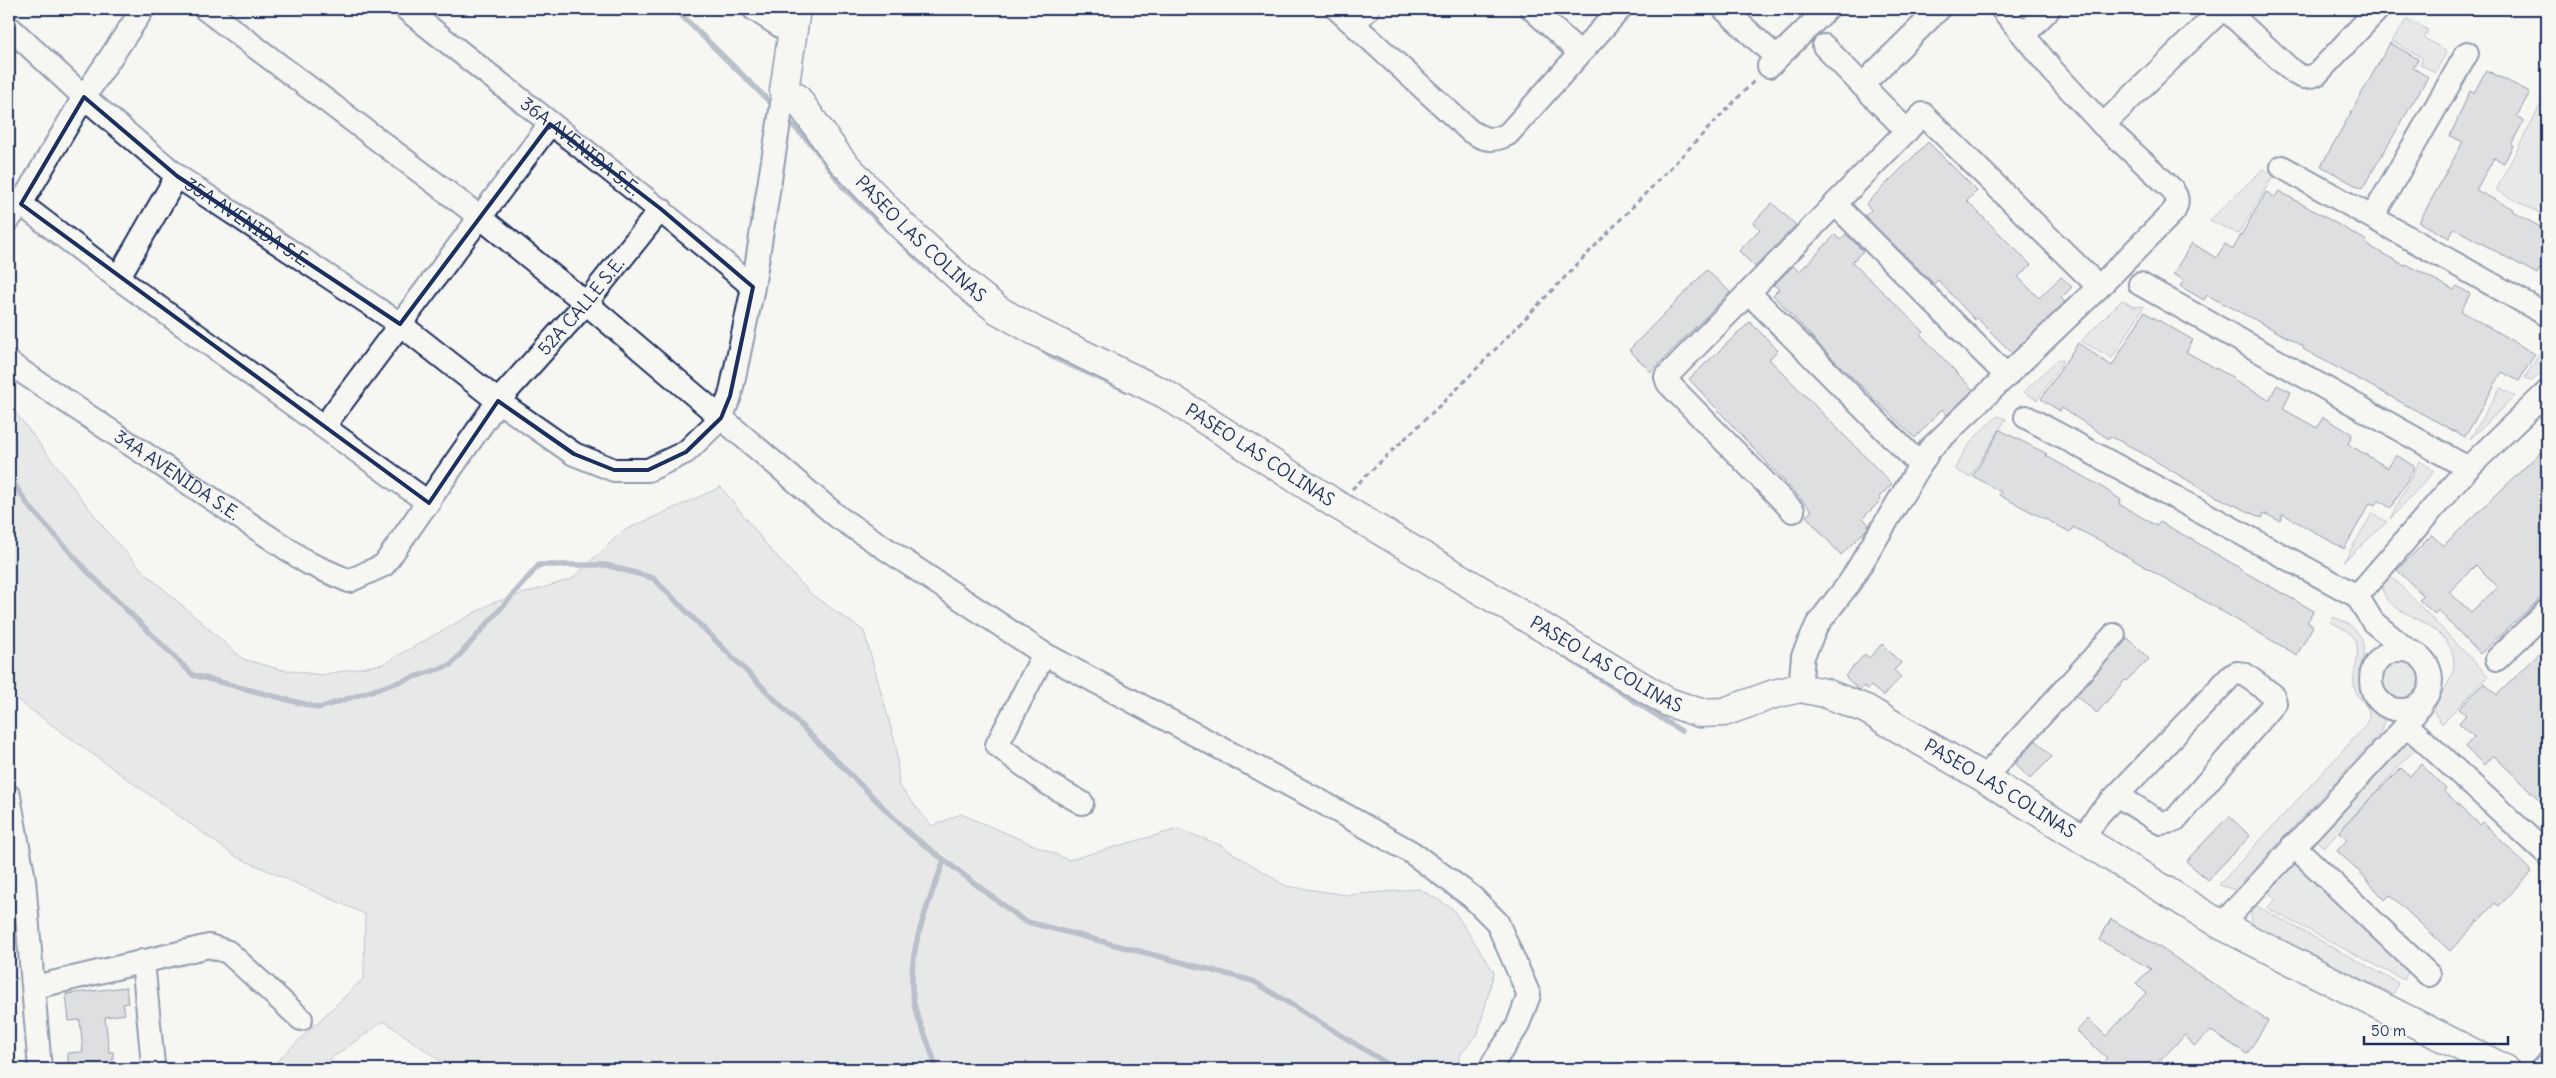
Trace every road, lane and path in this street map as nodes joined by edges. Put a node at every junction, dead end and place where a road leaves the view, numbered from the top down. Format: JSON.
{"nodes":[{"id":1,"x":143,"y":9,"type":"edge"},
{"id":2,"x":205,"y":9,"type":"edge"},
{"id":3,"x":406,"y":9,"type":"edge"},
{"id":4,"x":754,"y":9,"type":"edge"},
{"id":5,"x":1337,"y":9,"type":"edge"},
{"id":6,"x":1532,"y":9,"type":"edge"},
{"id":7,"x":1620,"y":9,"type":"edge"},
{"id":8,"x":1724,"y":9,"type":"edge"},
{"id":9,"x":1827,"y":9,"type":"edge"},
{"id":10,"x":1940,"y":9,"type":"edge"},
{"id":11,"x":2002,"y":9,"type":"edge"},
{"id":12,"x":2049,"y":9,"type":"edge"},
{"id":13,"x":2224,"y":9,"type":"edge"},
{"id":14,"x":2378,"y":9,"type":"edge"},
{"id":15,"x":1361,"y":16,"type":"edge"},
{"id":16,"x":794,"y":21,"type":"edge"},
{"id":17,"x":9,"y":27,"type":"edge"},
{"id":18,"x":2025,"y":34,"type":"junction"},
{"id":19,"x":1824,"y":46,"type":"dead end"},
{"id":20,"x":1579,"y":52,"type":"junction"},
{"id":21,"x":2468,"y":53,"type":"dead end"},
{"id":22,"x":1773,"y":62,"type":"junction"},
{"id":23,"x":1862,"y":85,"type":"junction"},
{"id":24,"x":783,"y":96,"type":"junction"},
{"id":25,"x":84,"y":97,"type":"junction"},
{"id":26,"x":550,"y":124,"type":"junction"},
{"id":27,"x":2103,"y":125,"type":"junction"},
{"id":28,"x":1907,"y":130,"type":"junction"},
{"id":29,"x":2282,"y":167,"type":"dead end"},
{"id":30,"x":177,"y":176,"type":"junction"},
{"id":31,"x":1836,"y":204,"type":"junction"},
{"id":32,"x":661,"y":209,"type":"junction"},
{"id":33,"x":15,"y":212,"type":"edge"},
{"id":34,"x":2373,"y":216,"type":"junction"},
{"id":35,"x":480,"y":217,"type":"junction"},
{"id":36,"x":118,"y":278,"type":"junction"},
{"id":37,"x":2140,"y":284,"type":"dead end"},
{"id":38,"x":753,"y":287,"type":"junction"},
{"id":39,"x":2099,"y":287,"type":"junction"},
{"id":40,"x":1750,"y":294,"type":"junction"},
{"id":41,"x":586,"y":303,"type":"junction"},
{"id":42,"x":2547,"y":316,"type":"edge"},
{"id":43,"x":400,"y":324,"type":"junction"},
{"id":44,"x":9,"y":363,"type":"edge"},
{"id":45,"x":2007,"y":376,"type":"junction"},
{"id":46,"x":2547,"y":392,"type":"edge"},
{"id":47,"x":498,"y":401,"type":"junction"},
{"id":48,"x":2026,"y":417,"type":"dead end"},
{"id":49,"x":720,"y":418,"type":"junction"},
{"id":50,"x":324,"y":426,"type":"junction"},
{"id":51,"x":1920,"y":465,"type":"junction"},
{"id":52,"x":2468,"y":468,"type":"junction"},
{"id":53,"x":429,"y":503,"type":"junction"},
{"id":54,"x":1334,"y":503,"type":"junction"},
{"id":55,"x":1793,"y":511,"type":"dead end"},
{"id":56,"x":349,"y":582,"type":"joint"},
{"id":57,"x":2356,"y":596,"type":"junction"},
{"id":58,"x":2547,"y":611,"type":"edge"},
{"id":59,"x":2373,"y":622,"type":"junction"},
{"id":60,"x":2114,"y":635,"type":"dead end"},
{"id":61,"x":2407,"y":650,"type":"junction"},
{"id":62,"x":1044,"y":654,"type":"junction"},
{"id":63,"x":2498,"y":659,"type":"dead end"},
{"id":64,"x":2376,"y":663,"type":"junction"},
{"id":65,"x":1800,"y":688,"type":"junction"},
{"id":66,"x":2422,"y":703,"type":"junction"},
{"id":67,"x":2390,"y":709,"type":"junction"},
{"id":68,"x":2401,"y":732,"type":"junction"},
{"id":69,"x":1984,"y":778,"type":"junction"},
{"id":70,"x":2117,"y":795,"type":"junction"},
{"id":71,"x":9,"y":796,"type":"edge"},
{"id":72,"x":1082,"y":803,"type":"dead end"},
{"id":73,"x":2084,"y":839,"type":"junction"},
{"id":74,"x":2293,"y":845,"type":"junction"},
{"id":75,"x":2547,"y":854,"type":"edge"},
{"id":76,"x":2221,"y":925,"type":"junction"},
{"id":77,"x":143,"y":961,"type":"junction"},
{"id":78,"x":2429,"y":975,"type":"dead end"},
{"id":79,"x":35,"y":987,"type":"junction"},
{"id":80,"x":301,"y":1019,"type":"dead end"},
{"id":81,"x":2547,"y":1064,"type":"edge"},
{"id":82,"x":153,"y":1065,"type":"dead end"},
{"id":83,"x":40,"y":1069,"type":"edge"},
{"id":84,"x":1492,"y":1069,"type":"edge"},
{"id":85,"x":2505,"y":1069,"type":"edge"},
{"id":86,"x":2542,"y":1069,"type":"edge"}],
"edges":[{"from":1,"to":25,"type":"street"},
{"from":2,"to":35,"type":"street"},
{"from":3,"to":26,"type":"street","name":"36A AVENIDA S.E."},
{"from":4,"to":16,"type":"street"},
{"from":5,"to":15,"type":"street"},
{"from":6,"to":20,"type":"street"},
{"from":7,"to":20,"type":"street"},
{"from":8,"to":22,"type":"street"},
{"from":9,"to":22,"type":"street"},
{"from":10,"to":23,"type":"street"},
{"from":11,"to":18,"type":"street"},
{"from":12,"to":18,"type":"street"},
{"from":13,"to":14,"type":"street"},
{"from":13,"to":27,"type":"street"},
{"from":15,"to":20,"type":"street"},
{"from":16,"to":24,"type":"street"},
{"from":17,"to":25,"type":"street","name":"35A AVENIDA S.E."},
{"from":18,"to":27,"type":"street"},
{"from":19,"to":23,"type":"street"},
{"from":21,"to":34,"type":"street"},
{"from":22,"to":54,"type":"path"},
{"from":23,"to":28,"type":"street"},
{"from":24,"to":38,"type":"street"},
{"from":24,"to":54,"type":"street","name":"PASEO LAS COLINAS"},
{"from":25,"to":30,"type":"street","name":"35A AVENIDA S.E."},
{"from":25,"to":33,"type":"street"},
{"from":26,"to":32,"type":"street","name":"36A AVENIDA S.E."},
{"from":26,"to":35,"type":"street"},
{"from":27,"to":39,"type":"street"},
{"from":28,"to":31,"type":"street"},
{"from":28,"to":39,"type":"street"},
{"from":29,"to":34,"type":"street"},
{"from":30,"to":36,"type":"street"},
{"from":30,"to":43,"type":"street","name":"35A AVENIDA S.E."},
{"from":31,"to":40,"type":"street"},
{"from":31,"to":45,"type":"street"},
{"from":32,"to":38,"type":"street","name":"36A AVENIDA S.E."},
{"from":32,"to":41,"type":"street","name":"52A CALLE S.E."},
{"from":33,"to":36,"type":"street"},
{"from":34,"to":42,"type":"street"},
{"from":35,"to":41,"type":"street"},
{"from":35,"to":43,"type":"street"},
{"from":36,"to":50,"type":"street"},
{"from":37,"to":52,"type":"street"},
{"from":38,"to":49,"type":"street"},
{"from":39,"to":45,"type":"street"},
{"from":40,"to":51,"type":"street"},
{"from":40,"to":55,"type":"street"},
{"from":41,"to":47,"type":"street","name":"52A CALLE S.E."},
{"from":41,"to":49,"type":"street"},
{"from":43,"to":47,"type":"street","name":"35A AVENIDA S.E."},
{"from":43,"to":50,"type":"street"},
{"from":44,"to":56,"type":"street","name":"34A AVENIDA S.E."},
{"from":45,"to":51,"type":"street"},
{"from":46,"to":52,"type":"street"},
{"from":47,"to":49,"type":"street","name":"35A AVENIDA S.E."},
{"from":47,"to":53,"type":"street","name":"52A CALLE S.E."},
{"from":48,"to":57,"type":"street"},
{"from":49,"to":62,"type":"street"},
{"from":50,"to":53,"type":"street"},
{"from":51,"to":65,"type":"street"},
{"from":52,"to":57,"type":"street"},
{"from":53,"to":56,"type":"street","name":"52A CALLE S.E."},
{"from":54,"to":65,"type":"street","name":"PASEO LAS COLINAS"},
{"from":57,"to":59,"type":"street"},
{"from":58,"to":63,"type":"street"},
{"from":59,"to":61,"type":"street"},
{"from":59,"to":64,"type":"street"},
{"from":60,"to":69,"type":"street"},
{"from":61,"to":64,"type":"street"},
{"from":61,"to":66,"type":"street"},
{"from":62,"to":72,"type":"street"},
{"from":62,"to":84,"type":"street"},
{"from":64,"to":67,"type":"street"},
{"from":65,"to":69,"type":"street","name":"PASEO LAS COLINAS"},
{"from":66,"to":67,"type":"street"},
{"from":66,"to":68,"type":"street"},
{"from":67,"to":68,"type":"street"},
{"from":68,"to":74,"type":"street"},
{"from":68,"to":75,"type":"street"},
{"from":69,"to":73,"type":"street","name":"PASEO LAS COLINAS"},
{"from":70,"to":70,"type":"street"},
{"from":70,"to":73,"type":"street"},
{"from":71,"to":79,"type":"street"},
{"from":73,"to":76,"type":"street","name":"PASEO LAS COLINAS"},
{"from":74,"to":76,"type":"street"},
{"from":74,"to":78,"type":"street"},
{"from":76,"to":85,"type":"street","name":"PASEO LAS COLINAS"},
{"from":77,"to":79,"type":"street"},
{"from":77,"to":80,"type":"street"},
{"from":77,"to":82,"type":"street"},
{"from":79,"to":83,"type":"street"},
{"from":81,"to":86,"type":"street"}]}
